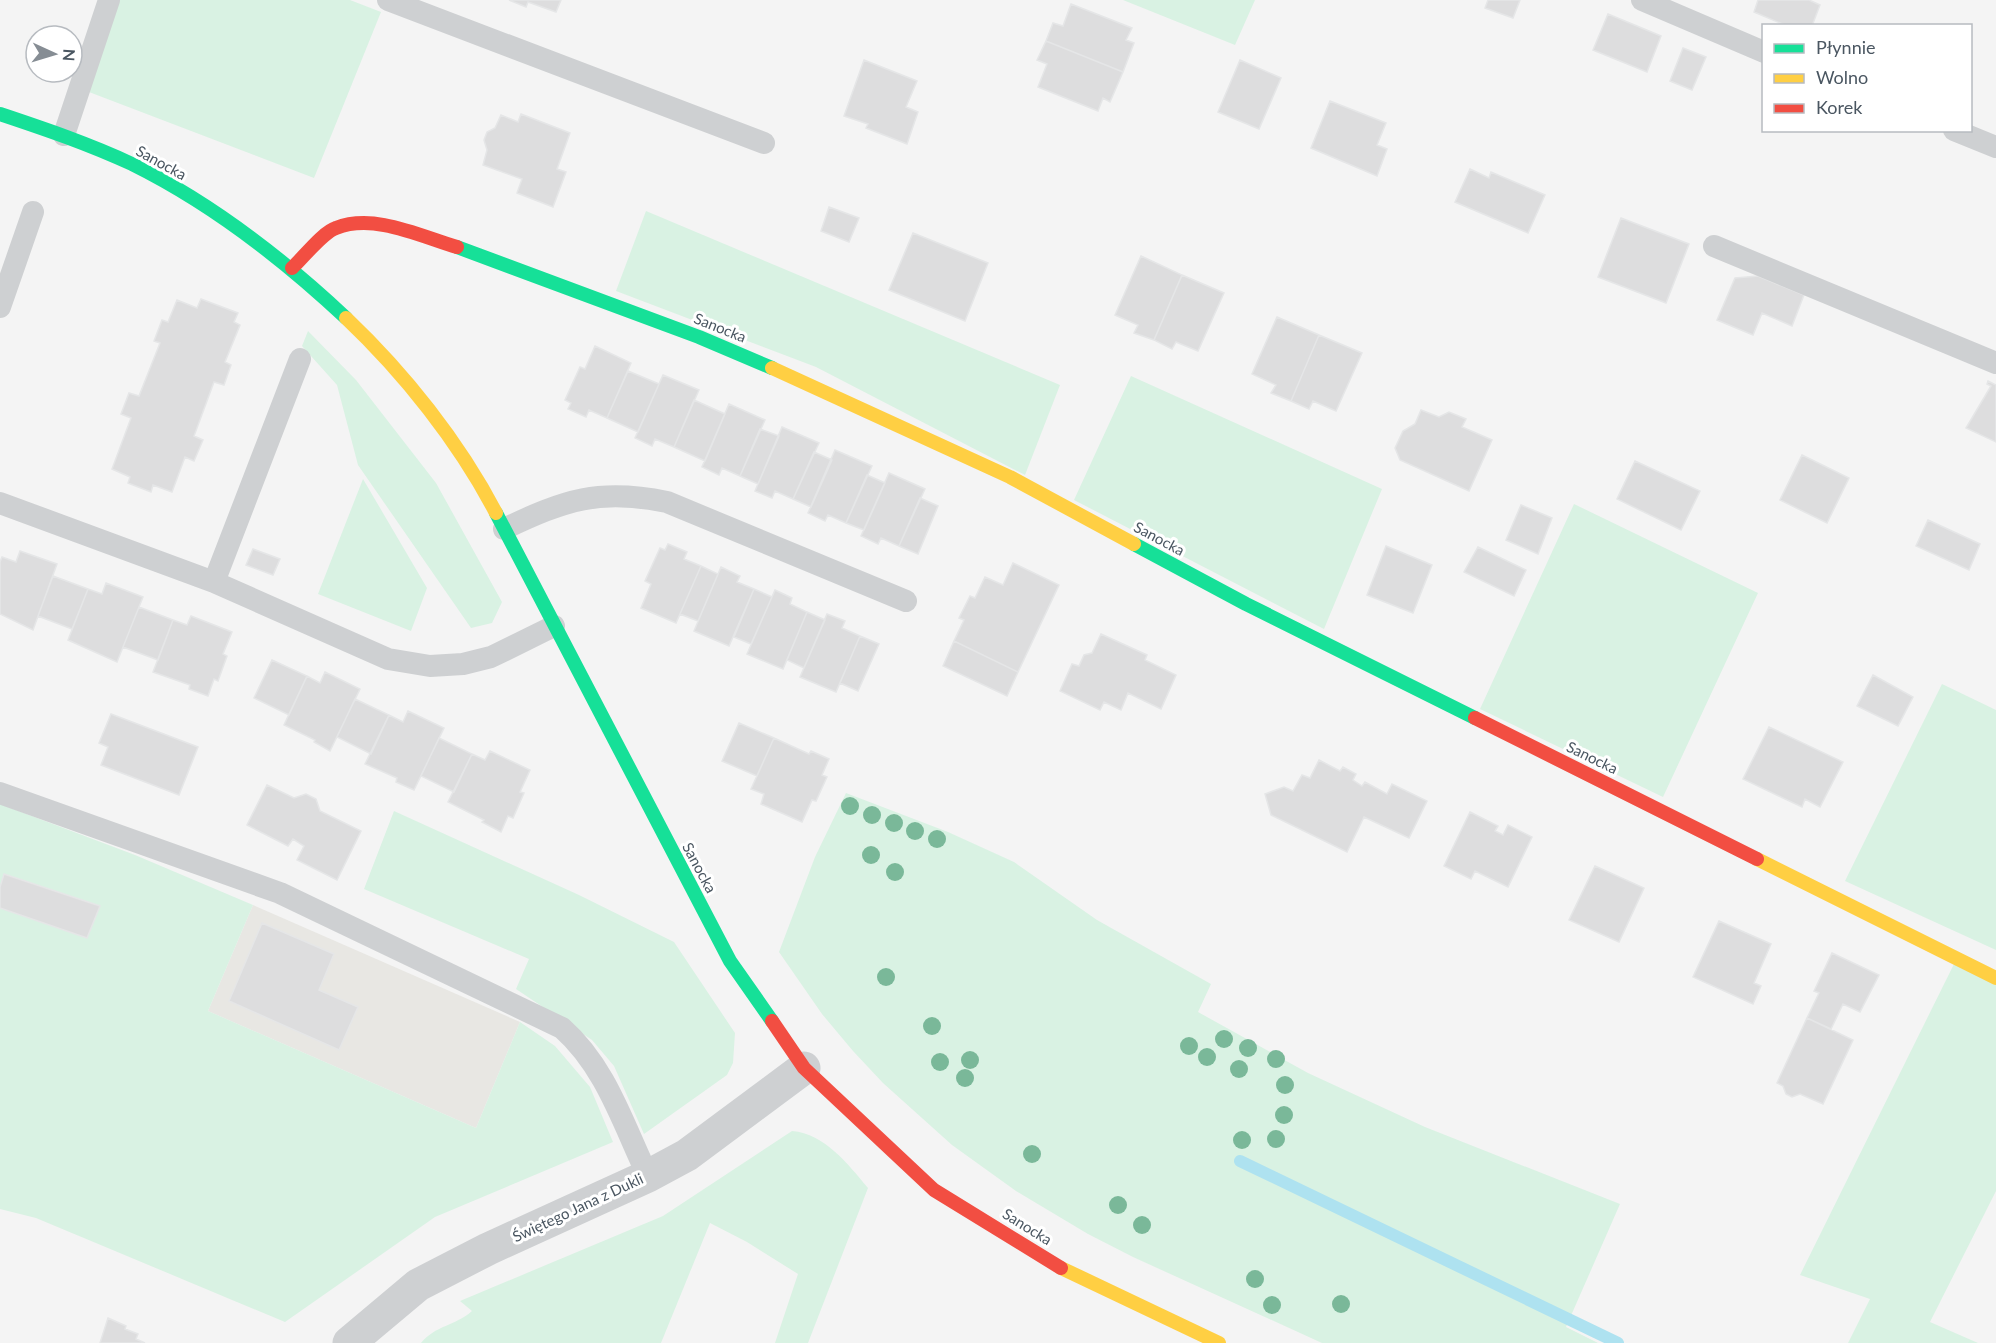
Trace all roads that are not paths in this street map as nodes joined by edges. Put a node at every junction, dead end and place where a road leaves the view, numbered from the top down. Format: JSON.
{"nodes":[{"id":1,"x":109,"y":0,"type":"edge"},
{"id":2,"x":388,"y":0,"type":"edge"},
{"id":3,"x":1642,"y":0,"type":"edge"},
{"id":4,"x":1762,"y":51,"type":"edge"},
{"id":5,"x":0,"y":114,"type":"edge"},
{"id":6,"x":1959,"y":132,"type":"edge"},
{"id":7,"x":64,"y":135,"type":"junction"},
{"id":8,"x":764,"y":143,"type":"dead end"},
{"id":9,"x":1996,"y":147,"type":"edge"},
{"id":10,"x":33,"y":212,"type":"dead end"},
{"id":11,"x":1714,"y":246,"type":"dead end"},
{"id":12,"x":292,"y":268,"type":"junction"},
{"id":13,"x":0,"y":308,"type":"edge"},
{"id":14,"x":300,"y":359,"type":"dead end"},
{"id":15,"x":1996,"y":363,"type":"edge"},
{"id":16,"x":0,"y":503,"type":"edge"},
{"id":17,"x":504,"y":529,"type":"junction"},
{"id":18,"x":214,"y":582,"type":"junction"},
{"id":19,"x":906,"y":601,"type":"dead end"},
{"id":20,"x":554,"y":626,"type":"junction"},
{"id":21,"x":0,"y":793,"type":"edge"},
{"id":22,"x":1996,"y":978,"type":"edge"},
{"id":23,"x":804,"y":1068,"type":"junction"},
{"id":24,"x":648,"y":1176,"type":"junction"},
{"id":25,"x":349,"y":1343,"type":"edge"},
{"id":26,"x":1219,"y":1343,"type":"edge"}],
"edges":[{"from":1,"to":7,"type":"lane"},
{"from":2,"to":8,"type":"lane"},
{"from":3,"to":4,"type":"lane"},
{"from":5,"to":7,"type":"street","name":"Sanocka"},
{"from":6,"to":9,"type":"lane"},
{"from":7,"to":12,"type":"street","name":"Sanocka"},
{"from":10,"to":13,"type":"lane"},
{"from":11,"to":15,"type":"lane"},
{"from":12,"to":17,"type":"street","name":"Sanocka"},
{"from":12,"to":22,"type":"street","name":"Sanocka"},
{"from":14,"to":18,"type":"lane"},
{"from":16,"to":18,"type":"lane"},
{"from":17,"to":19,"type":"lane"},
{"from":17,"to":20,"type":"street","name":"Sanocka"},
{"from":18,"to":20,"type":"lane"},
{"from":20,"to":23,"type":"street","name":"Sanocka"},
{"from":21,"to":24,"type":"lane"},
{"from":23,"to":24,"type":"street","name":"Świętego Jana z Dukli"},
{"from":23,"to":26,"type":"street","name":"Sanocka"},
{"from":24,"to":25,"type":"street","name":"Świętego Jana z Dukli"}]}
